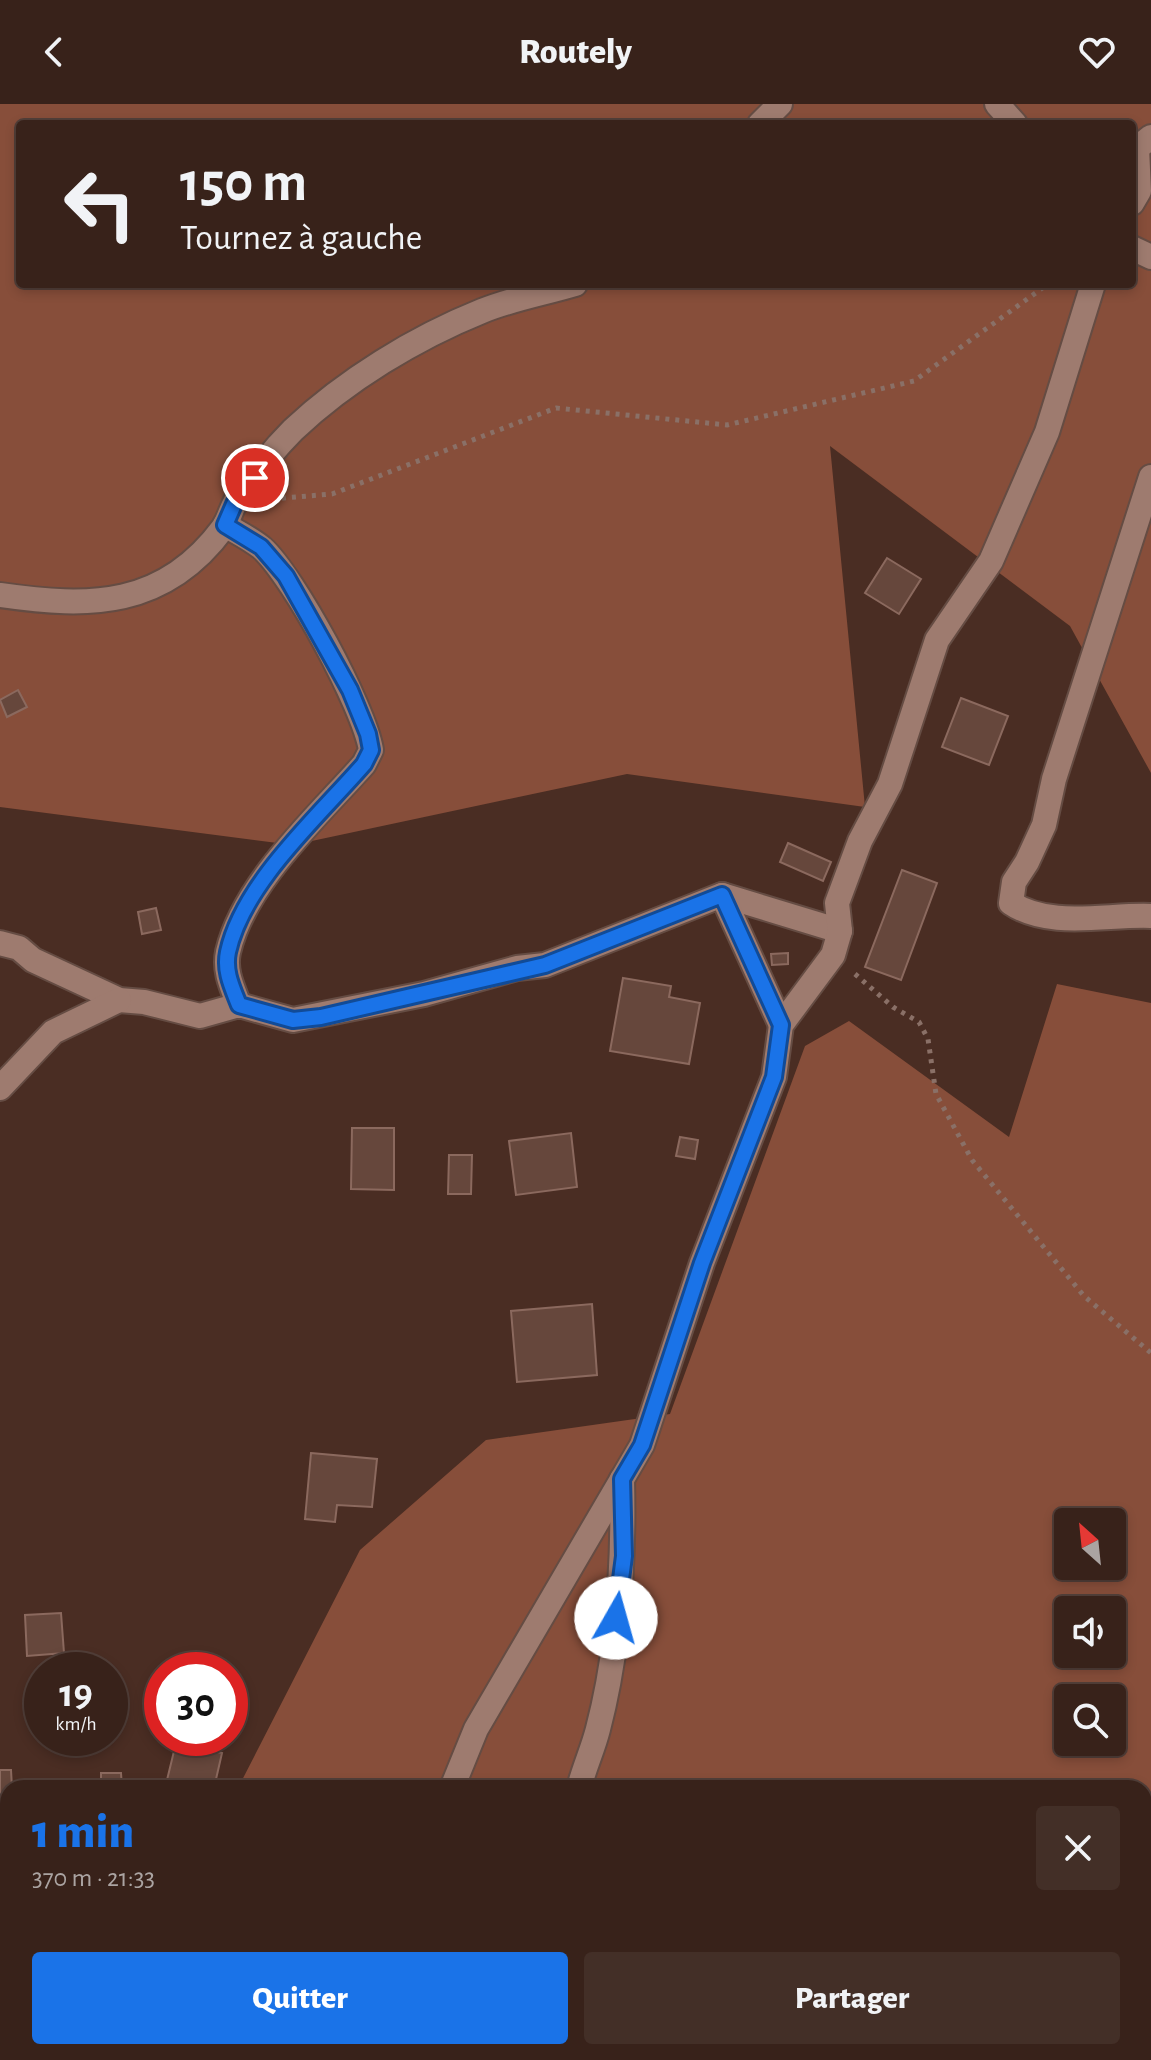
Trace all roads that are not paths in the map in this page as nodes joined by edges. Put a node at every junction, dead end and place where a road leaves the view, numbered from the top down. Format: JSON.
{"nodes":[{"id":1,"x":780,"y":104,"type":"edge"},
{"id":2,"x":997,"y":104,"type":"edge"},
{"id":3,"x":764,"y":120,"type":"edge"},
{"id":4,"x":1011,"y":120,"type":"edge"},
{"id":5,"x":1140,"y":146,"type":"edge"},
{"id":6,"x":1136,"y":196,"type":"edge"},
{"id":7,"x":561,"y":288,"type":"edge"},
{"id":8,"x":1092,"y":288,"type":"edge"},
{"id":9,"x":1151,"y":477,"type":"edge"},
{"id":10,"x":225,"y":525,"type":"junction"},
{"id":11,"x":0,"y":595,"type":"edge"},
{"id":12,"x":722,"y":895,"type":"junction"},
{"id":13,"x":1151,"y":916,"type":"edge"},
{"id":14,"x":840,"y":931,"type":"junction"},
{"id":15,"x":0,"y":943,"type":"edge"},
{"id":16,"x":119,"y":1000,"type":"junction"},
{"id":17,"x":239,"y":1005,"type":"junction"},
{"id":18,"x":781,"y":1025,"type":"junction"},
{"id":19,"x":0,"y":1088,"type":"edge"},
{"id":20,"x":622,"y":1479,"type":"junction"},
{"id":21,"x":455,"y":1780,"type":"edge"},
{"id":22,"x":582,"y":1780,"type":"edge"}],
"edges":[{"from":1,"to":3,"type":"street"},
{"from":2,"to":4,"type":"street"},
{"from":5,"to":6,"type":"street"},
{"from":7,"to":10,"type":"street"},
{"from":8,"to":14,"type":"street"},
{"from":9,"to":13,"type":"street"},
{"from":10,"to":11,"type":"street"},
{"from":10,"to":17,"type":"street"},
{"from":12,"to":14,"type":"street"},
{"from":12,"to":17,"type":"street"},
{"from":12,"to":18,"type":"street"},
{"from":14,"to":18,"type":"street"},
{"from":15,"to":16,"type":"street"},
{"from":16,"to":17,"type":"street"},
{"from":16,"to":19,"type":"street"},
{"from":18,"to":20,"type":"street"},
{"from":20,"to":21,"type":"street"},
{"from":20,"to":22,"type":"street"}]}
